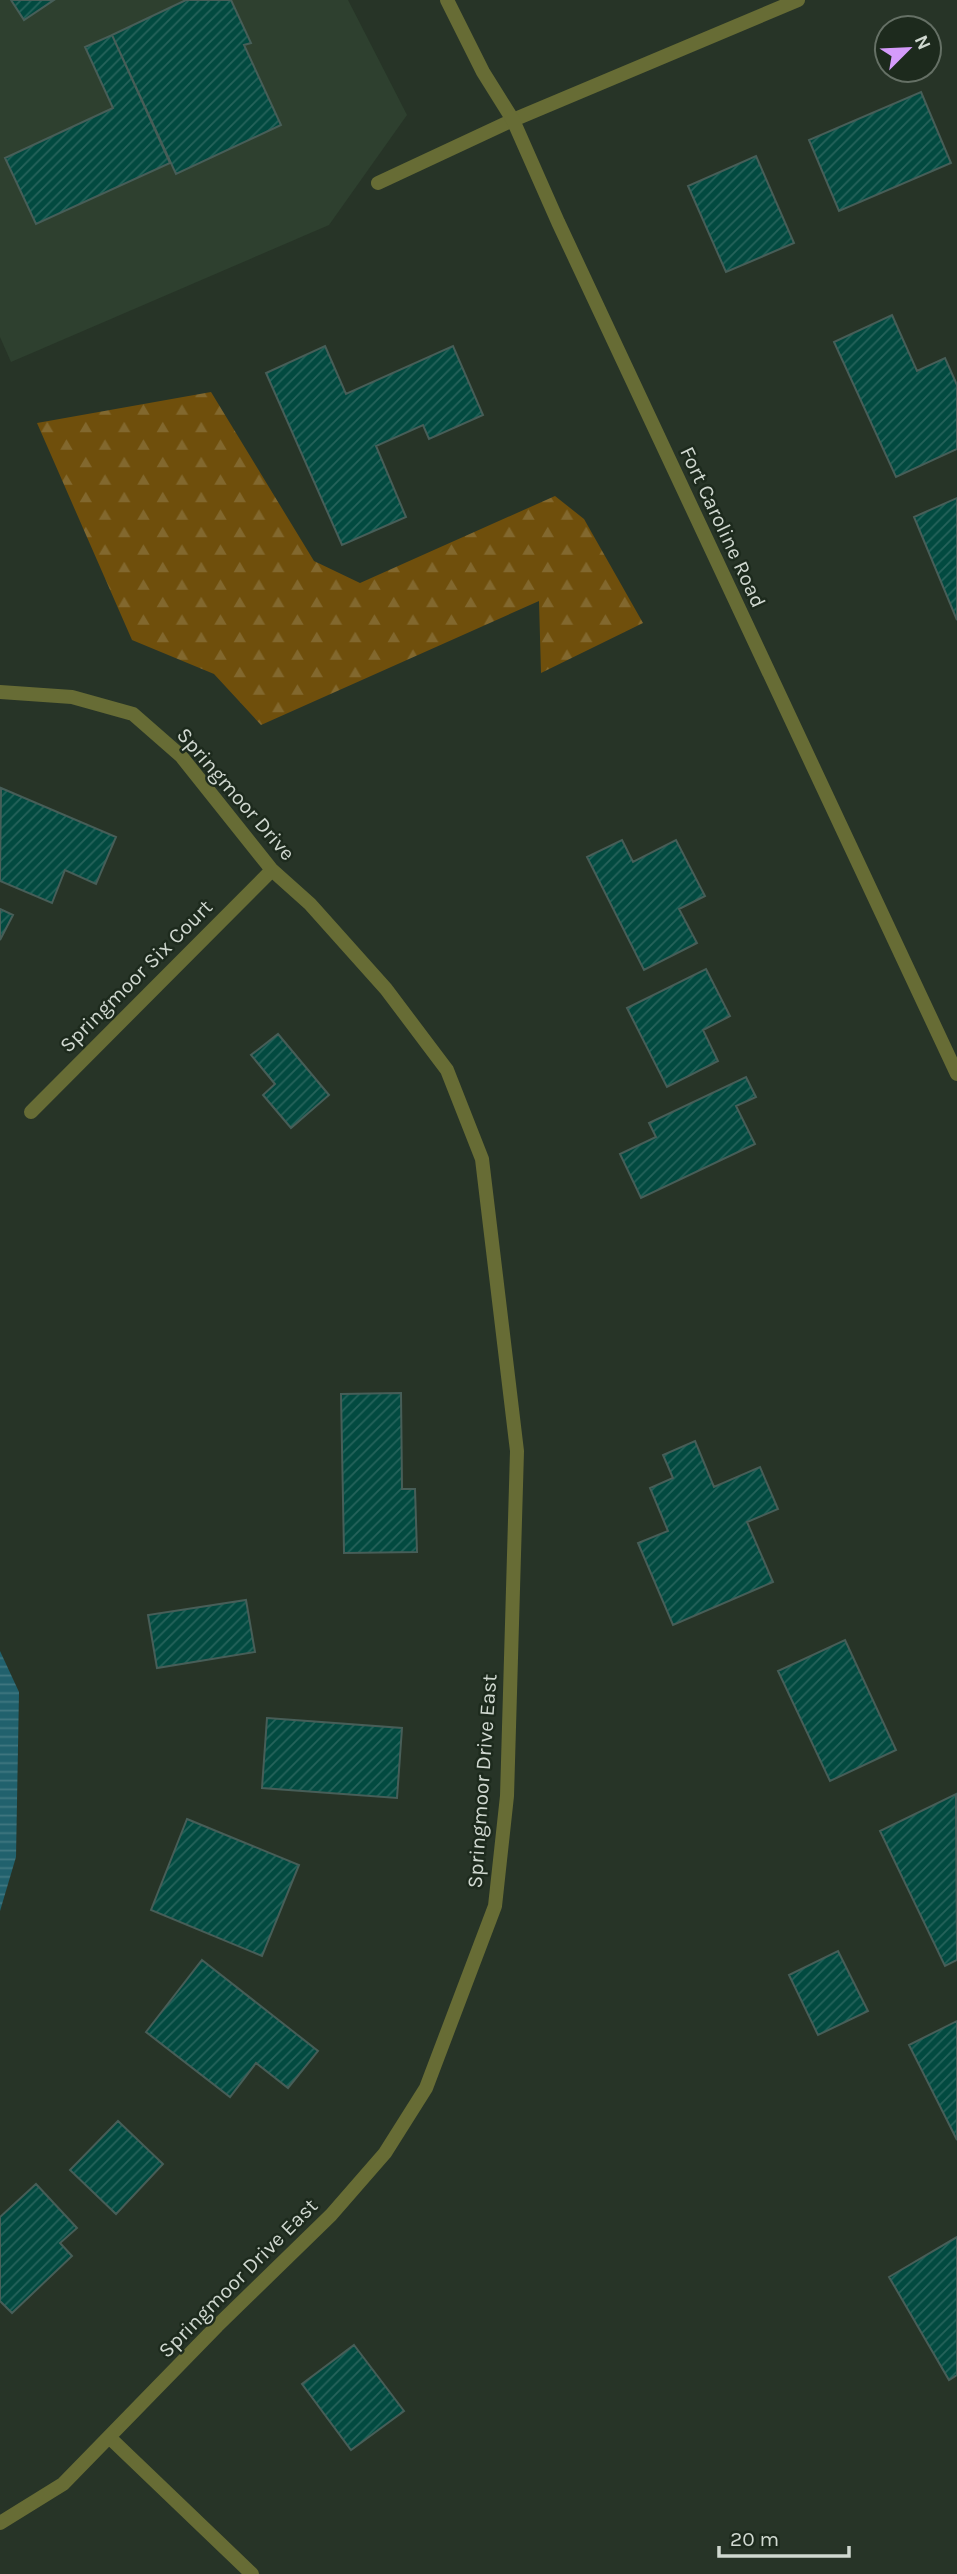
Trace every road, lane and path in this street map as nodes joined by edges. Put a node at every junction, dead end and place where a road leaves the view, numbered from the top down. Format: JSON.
{"nodes":[{"id":1,"x":447,"y":0,"type":"edge"},
{"id":2,"x":798,"y":0,"type":"edge"},
{"id":3,"x":513,"y":120,"type":"junction"},
{"id":4,"x":377,"y":183,"type":"dead end"},
{"id":5,"x":0,"y":692,"type":"edge"},
{"id":6,"x":272,"y":870,"type":"junction"},
{"id":7,"x":447,"y":1070,"type":"joint"},
{"id":8,"x":957,"y":1074,"type":"edge"},
{"id":9,"x":30,"y":1112,"type":"dead end"},
{"id":10,"x":109,"y":2437,"type":"junction"},
{"id":11,"x":0,"y":2523,"type":"edge"},
{"id":12,"x":251,"y":2574,"type":"edge"}],
"edges":[{"from":1,"to":3,"type":"street","name":"Fort Caroline Road"},
{"from":2,"to":3,"type":"street"},
{"from":3,"to":4,"type":"street"},
{"from":3,"to":8,"type":"street","name":"Fort Caroline Road"},
{"from":5,"to":6,"type":"street","name":"Springmoor Drive"},
{"from":6,"to":7,"type":"street","name":"Springmoor Drive"},
{"from":6,"to":9,"type":"street","name":"Springmoor Six Court"},
{"from":7,"to":10,"type":"street","name":"Springmoor Drive East"},
{"from":10,"to":11,"type":"street","name":"Springmoor Drive East"},
{"from":10,"to":12,"type":"street"}]}
